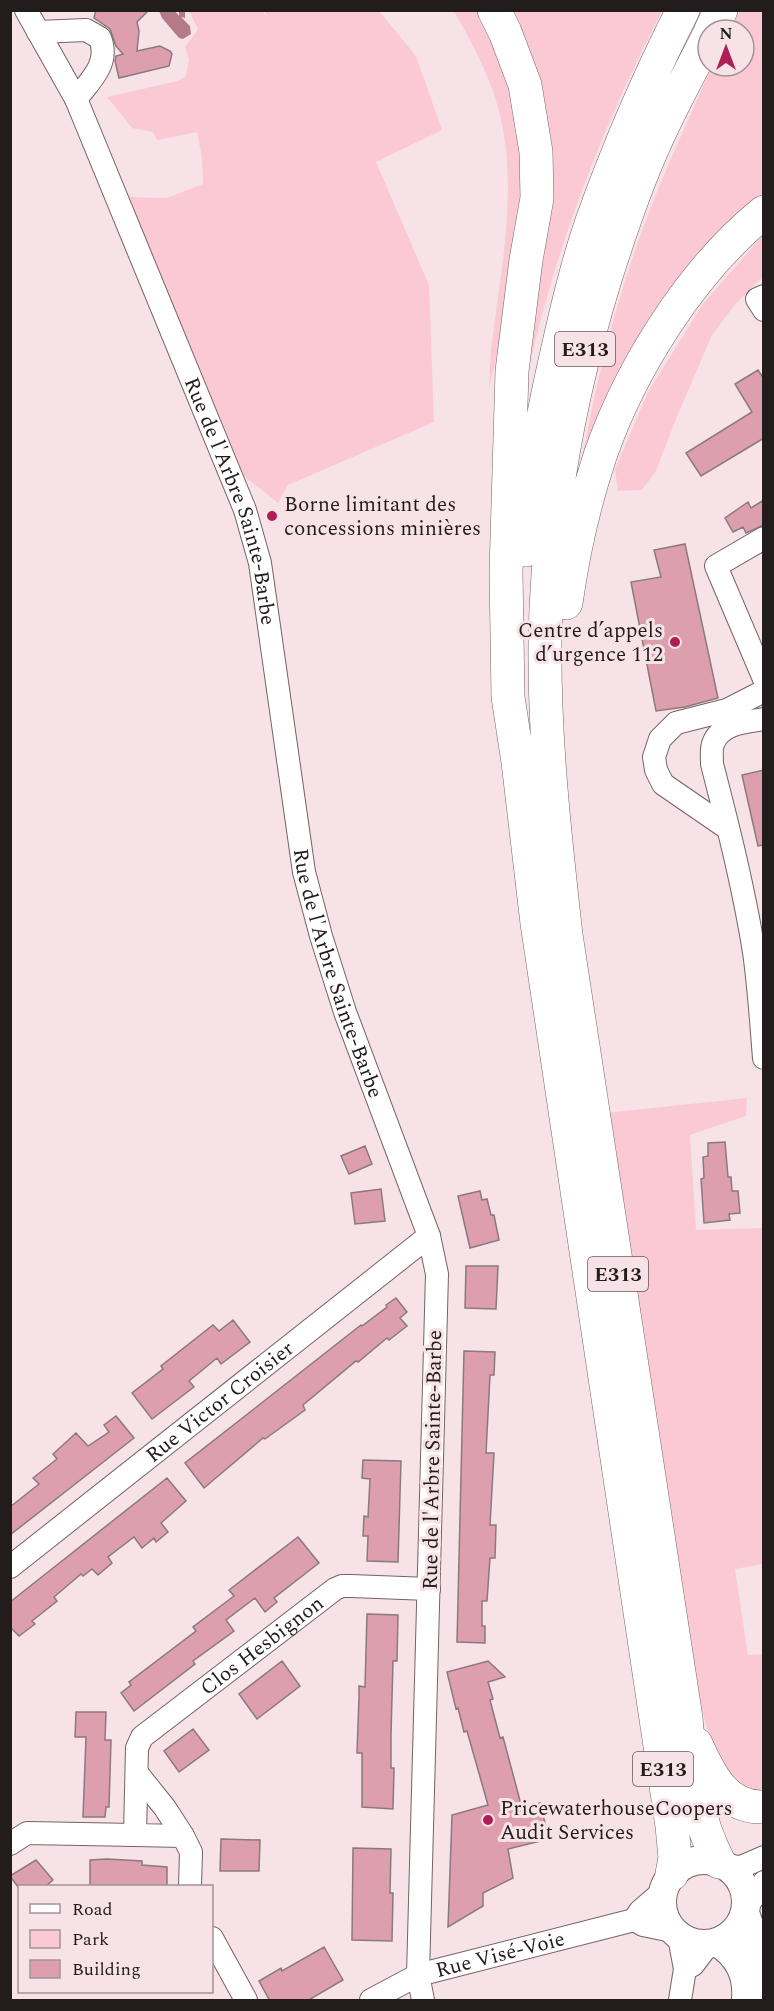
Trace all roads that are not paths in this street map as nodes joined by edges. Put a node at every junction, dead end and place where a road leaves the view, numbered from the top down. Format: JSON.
{"nodes":[{"id":1,"x":26,"y":10,"type":"edge"},
{"id":2,"x":494,"y":10,"type":"edge"},
{"id":3,"x":683,"y":10,"type":"edge"},
{"id":4,"x":38,"y":32,"type":"junction"},
{"id":5,"x":696,"y":61,"type":"edge"},
{"id":6,"x":76,"y":99,"type":"junction"},
{"id":7,"x":764,"y":212,"type":"edge"},
{"id":8,"x":764,"y":296,"type":"edge"},
{"id":9,"x":764,"y":310,"type":"edge"},
{"id":10,"x":764,"y":538,"type":"edge"},
{"id":11,"x":764,"y":679,"type":"edge"},
{"id":12,"x":546,"y":683,"type":"junction"},
{"id":13,"x":764,"y":691,"type":"edge"},
{"id":14,"x":764,"y":719,"type":"edge"},
{"id":15,"x":660,"y":739,"type":"junction"},
{"id":16,"x":713,"y":744,"type":"junction"},
{"id":17,"x":518,"y":762,"type":"junction"},
{"id":18,"x":726,"y":819,"type":"junction"},
{"id":19,"x":764,"y":1058,"type":"edge"},
{"id":20,"x":429,"y":1236,"type":"junction"},
{"id":21,"x":10,"y":1567,"type":"edge"},
{"id":22,"x":429,"y":1588,"type":"junction"},
{"id":23,"x":686,"y":1718,"type":"junction"},
{"id":24,"x":137,"y":1773,"type":"junction"},
{"id":25,"x":764,"y":1807,"type":"edge"},
{"id":26,"x":135,"y":1835,"type":"junction"},
{"id":27,"x":183,"y":1836,"type":"junction"},
{"id":28,"x":10,"y":1844,"type":"edge"},
{"id":29,"x":764,"y":1857,"type":"edge"},
{"id":30,"x":723,"y":1864,"type":"junction"},
{"id":31,"x":764,"y":1882,"type":"edge"},
{"id":32,"x":667,"y":1883,"type":"junction"},
{"id":33,"x":190,"y":1885,"type":"edge"},
{"id":34,"x":746,"y":1911,"type":"junction"},
{"id":35,"x":634,"y":1920,"type":"junction"},
{"id":36,"x":676,"y":1934,"type":"junction"},
{"id":37,"x":213,"y":1940,"type":"edge"},
{"id":38,"x":713,"y":1943,"type":"junction"},
{"id":39,"x":418,"y":1975,"type":"junction"},
{"id":40,"x":683,"y":1989,"type":"edge"},
{"id":41,"x":246,"y":2001,"type":"edge"},
{"id":42,"x":371,"y":2001,"type":"edge"},
{"id":43,"x":423,"y":2001,"type":"edge"},
{"id":44,"x":746,"y":2001,"type":"edge"},
{"id":45,"x":759,"y":2001,"type":"edge"}],
"edges":[{"from":1,"to":4,"type":"street","name":"Rue de l'Arbre Sainte-Barbe"},
{"from":2,"to":17,"type":"highway"},
{"from":3,"to":17,"type":"highway","number":"E313"},
{"from":4,"to":6,"type":"street","name":"Rue de l'Arbre Sainte-Barbe"},
{"from":4,"to":6,"type":"street"},
{"from":5,"to":12,"type":"highway","number":"E313"},
{"from":6,"to":20,"type":"street","name":"Rue de l'Arbre Sainte-Barbe"},
{"from":7,"to":12,"type":"highway"},
{"from":8,"to":9,"type":"street"},
{"from":10,"to":11,"type":"street"},
{"from":12,"to":23,"type":"highway","number":"E313"},
{"from":13,"to":15,"type":"street"},
{"from":14,"to":16,"type":"street"},
{"from":15,"to":16,"type":"street"},
{"from":15,"to":18,"type":"street"},
{"from":16,"to":18,"type":"street"},
{"from":17,"to":32,"type":"highway","number":"E313"},
{"from":18,"to":19,"type":"street"},
{"from":20,"to":21,"type":"street","name":"Rue Victor Croisier"},
{"from":20,"to":22,"type":"street","name":"Rue de l'Arbre Sainte-Barbe"},
{"from":22,"to":24,"type":"street","name":"Clos Hesbignon"},
{"from":22,"to":39,"type":"street","name":"Rue de l'Arbre Sainte-Barbe"},
{"from":23,"to":25,"type":"highway"},
{"from":23,"to":30,"type":"highway","number":"E313"},
{"from":24,"to":26,"type":"street","name":"Clos Hesbignon"},
{"from":24,"to":27,"type":"street"},
{"from":26,"to":27,"type":"street"},
{"from":26,"to":28,"type":"street"},
{"from":27,"to":33,"type":"street"},
{"from":29,"to":30,"type":"street"},
{"from":30,"to":32,"type":"main road"},
{"from":30,"to":34,"type":"main road"},
{"from":31,"to":34,"type":"street"},
{"from":32,"to":35,"type":"street"},
{"from":32,"to":36,"type":"main road"},
{"from":34,"to":38,"type":"main road"},
{"from":34,"to":45,"type":"main road"},
{"from":35,"to":36,"type":"street"},
{"from":35,"to":39,"type":"street","name":"Rue Visé-Voie"},
{"from":36,"to":38,"type":"main road"},
{"from":36,"to":40,"type":"street"},
{"from":37,"to":41,"type":"street"},
{"from":38,"to":40,"type":"street"},
{"from":38,"to":44,"type":"main road"},
{"from":39,"to":42,"type":"street","name":"Rue Visé-Voie"},
{"from":39,"to":43,"type":"street","name":"Rue de l'Arbre Sainte-Barbe"}]}
